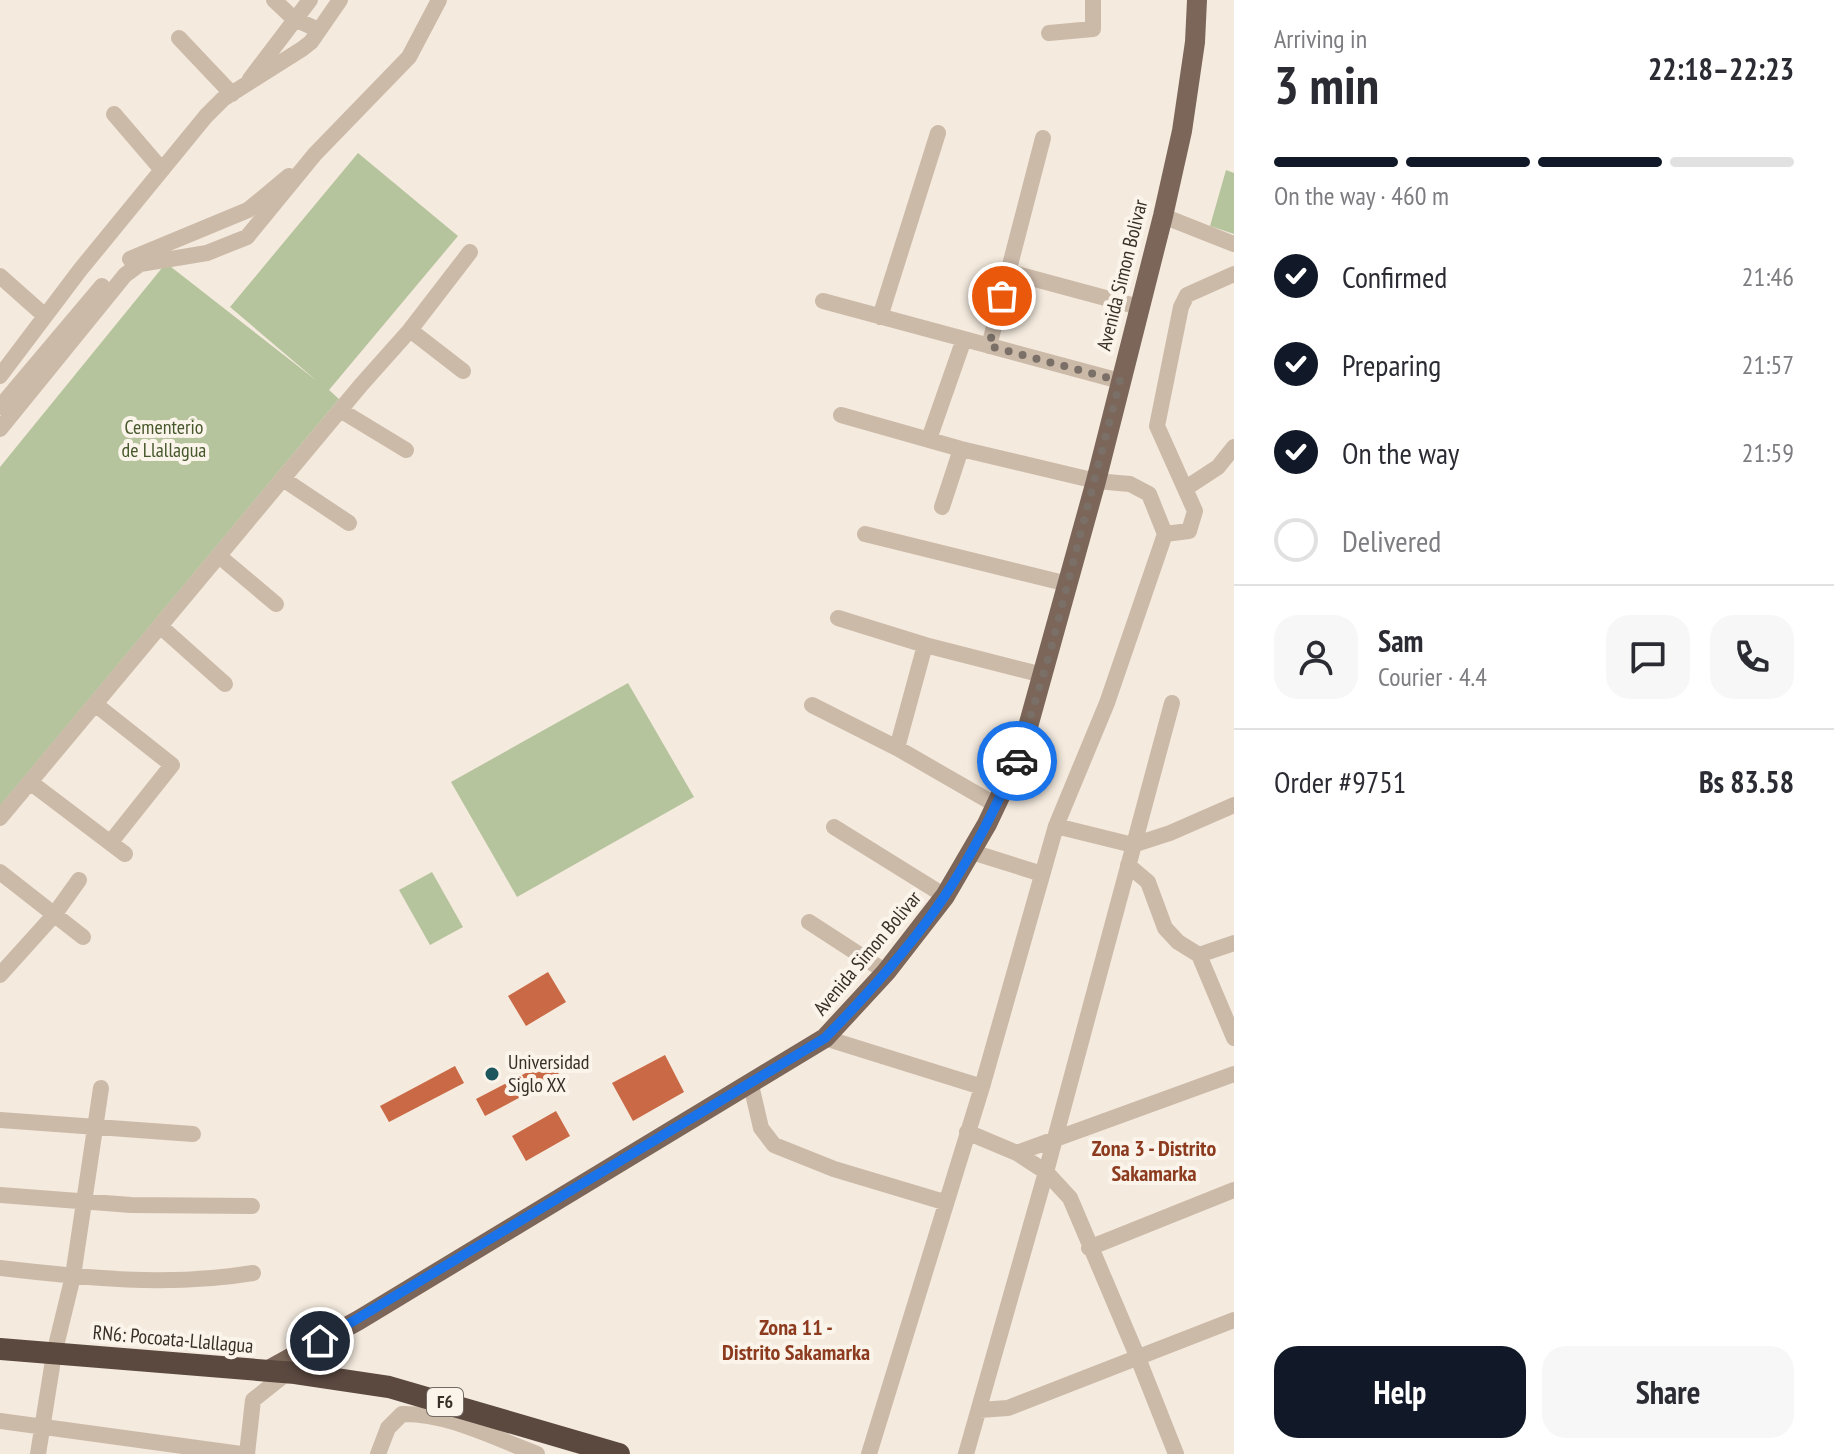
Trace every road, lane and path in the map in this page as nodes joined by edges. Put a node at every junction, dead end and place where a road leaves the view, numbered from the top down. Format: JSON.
{"nodes":[{"id":1,"x":274,"y":0,"type":"edge"},
{"id":2,"x":310,"y":0,"type":"edge"},
{"id":3,"x":340,"y":0,"type":"edge"},
{"id":4,"x":439,"y":0,"type":"edge"},
{"id":5,"x":1093,"y":0,"type":"edge"},
{"id":6,"x":1197,"y":0,"type":"edge"},
{"id":7,"x":294,"y":19,"type":"junction"},
{"id":8,"x":319,"y":30,"type":"junction"},
{"id":9,"x":1049,"y":33,"type":"dead end"},
{"id":10,"x":179,"y":38,"type":"dead end"},
{"id":11,"x":247,"y":84,"type":"junction"},
{"id":12,"x":232,"y":94,"type":"junction"},
{"id":13,"x":114,"y":114,"type":"dead end"},
{"id":14,"x":938,"y":133,"type":"dead end"},
{"id":15,"x":1043,"y":138,"type":"dead end"},
{"id":16,"x":315,"y":154,"type":"junction"},
{"id":17,"x":162,"y":170,"type":"junction"},
{"id":18,"x":1163,"y":216,"type":"junction"},
{"id":19,"x":1234,"y":244,"type":"edge"},
{"id":20,"x":470,"y":252,"type":"dead end"},
{"id":21,"x":1009,"y":272,"type":"junction"},
{"id":22,"x":1234,"y":274,"type":"edge"},
{"id":23,"x":0,"y":276,"type":"edge"},
{"id":24,"x":823,"y":301,"type":"dead end"},
{"id":25,"x":1139,"y":307,"type":"junction"},
{"id":26,"x":45,"y":316,"type":"junction"},
{"id":27,"x":880,"y":317,"type":"junction"},
{"id":28,"x":410,"y":330,"type":"junction"},
{"id":29,"x":964,"y":339,"type":"junction"},
{"id":30,"x":989,"y":346,"type":"junction"},
{"id":31,"x":463,"y":371,"type":"dead end"},
{"id":32,"x":0,"y":376,"type":"edge"},
{"id":33,"x":1120,"y":381,"type":"junction"},
{"id":34,"x":0,"y":407,"type":"edge"},
{"id":35,"x":340,"y":410,"type":"junction"},
{"id":36,"x":841,"y":415,"type":"dead end"},
{"id":37,"x":0,"y":429,"type":"edge"},
{"id":38,"x":929,"y":439,"type":"junction"},
{"id":39,"x":1234,"y":447,"type":"edge"},
{"id":40,"x":961,"y":449,"type":"junction"},
{"id":41,"x":406,"y":450,"type":"dead end"},
{"id":42,"x":283,"y":479,"type":"junction"},
{"id":43,"x":1096,"y":481,"type":"junction"},
{"id":44,"x":1186,"y":488,"type":"junction"},
{"id":45,"x":942,"y":507,"type":"dead end"},
{"id":46,"x":349,"y":523,"type":"dead end"},
{"id":47,"x":865,"y":534,"type":"dead end"},
{"id":48,"x":1165,"y":534,"type":"junction"},
{"id":49,"x":219,"y":556,"type":"junction"},
{"id":50,"x":1068,"y":584,"type":"junction"},
{"id":51,"x":276,"y":604,"type":"dead end"},
{"id":52,"x":838,"y":618,"type":"dead end"},
{"id":53,"x":160,"y":626,"type":"junction"},
{"id":54,"x":925,"y":645,"type":"junction"},
{"id":55,"x":1043,"y":675,"type":"junction"},
{"id":56,"x":225,"y":684,"type":"dead end"},
{"id":57,"x":1172,"y":703,"type":"dead end"},
{"id":58,"x":95,"y":704,"type":"junction"},
{"id":59,"x":812,"y":705,"type":"dead end"},
{"id":60,"x":897,"y":748,"type":"junction"},
{"id":61,"x":30,"y":782,"type":"junction"},
{"id":62,"x":996,"y":805,"type":"junction"},
{"id":63,"x":1234,"y":805,"type":"edge"},
{"id":64,"x":0,"y":818,"type":"edge"},
{"id":65,"x":1056,"y":826,"type":"junction"},
{"id":66,"x":834,"y":827,"type":"dead end"},
{"id":67,"x":110,"y":843,"type":"junction"},
{"id":68,"x":1133,"y":845,"type":"junction"},
{"id":69,"x":972,"y":852,"type":"junction"},
{"id":70,"x":125,"y":854,"type":"dead end"},
{"id":71,"x":1128,"y":865,"type":"junction"},
{"id":72,"x":0,"y":872,"type":"edge"},
{"id":73,"x":1042,"y":874,"type":"junction"},
{"id":74,"x":79,"y":880,"type":"dead end"},
{"id":75,"x":945,"y":896,"type":"junction"},
{"id":76,"x":54,"y":915,"type":"junction"},
{"id":77,"x":809,"y":922,"type":"dead end"},
{"id":78,"x":83,"y":937,"type":"dead end"},
{"id":79,"x":1234,"y":943,"type":"edge"},
{"id":80,"x":1199,"y":955,"type":"junction"},
{"id":81,"x":886,"y":972,"type":"junction"},
{"id":82,"x":0,"y":975,"type":"edge"},
{"id":83,"x":825,"y":1038,"type":"junction"},
{"id":84,"x":1234,"y":1038,"type":"edge"},
{"id":85,"x":1234,"y":1074,"type":"edge"},
{"id":86,"x":751,"y":1085,"type":"junction"},
{"id":87,"x":982,"y":1087,"type":"junction"},
{"id":88,"x":101,"y":1088,"type":"dead end"},
{"id":89,"x":0,"y":1120,"type":"edge"},
{"id":90,"x":95,"y":1127,"type":"junction"},
{"id":91,"x":967,"y":1132,"type":"junction"},
{"id":92,"x":193,"y":1134,"type":"dead end"},
{"id":93,"x":1054,"y":1139,"type":"junction"},
{"id":94,"x":1017,"y":1153,"type":"junction"},
{"id":95,"x":1046,"y":1172,"type":"junction"},
{"id":96,"x":1234,"y":1190,"type":"edge"},
{"id":97,"x":0,"y":1195,"type":"edge"},
{"id":98,"x":944,"y":1202,"type":"junction"},
{"id":99,"x":84,"y":1203,"type":"junction"},
{"id":100,"x":252,"y":1206,"type":"dead end"},
{"id":101,"x":1089,"y":1248,"type":"junction"},
{"id":102,"x":0,"y":1268,"type":"edge"},
{"id":103,"x":253,"y":1273,"type":"dead end"},
{"id":104,"x":73,"y":1276,"type":"junction"},
{"id":105,"x":1234,"y":1320,"type":"edge"},
{"id":106,"x":320,"y":1341,"type":"junction"},
{"id":107,"x":0,"y":1349,"type":"edge"},
{"id":108,"x":54,"y":1354,"type":"junction"},
{"id":109,"x":1138,"y":1358,"type":"junction"},
{"id":110,"x":277,"y":1372,"type":"junction"},
{"id":111,"x":328,"y":1377,"type":"junction"},
{"id":112,"x":979,"y":1410,"type":"junction"},
{"id":113,"x":0,"y":1421,"type":"edge"},
{"id":114,"x":41,"y":1426,"type":"junction"},
{"id":115,"x":38,"y":1454,"type":"edge"},
{"id":116,"x":244,"y":1454,"type":"edge"},
{"id":117,"x":378,"y":1454,"type":"edge"},
{"id":118,"x":537,"y":1454,"type":"edge"},
{"id":119,"x":619,"y":1454,"type":"edge"},
{"id":120,"x":869,"y":1454,"type":"edge"},
{"id":121,"x":966,"y":1454,"type":"edge"},
{"id":122,"x":1176,"y":1454,"type":"edge"}],
"edges":[{"from":1,"to":7,"type":"street"},
{"from":2,"to":7,"type":"street"},
{"from":3,"to":8,"type":"street"},
{"from":4,"to":16,"type":"street"},
{"from":5,"to":9,"type":"street"},
{"from":6,"to":18,"type":"main road","name":"Avenida Simon Bolivar"},
{"from":7,"to":8,"type":"street"},
{"from":7,"to":11,"type":"street"},
{"from":8,"to":11,"type":"street"},
{"from":10,"to":12,"type":"street"},
{"from":11,"to":12,"type":"street"},
{"from":12,"to":17,"type":"street"},
{"from":13,"to":17,"type":"street"},
{"from":14,"to":27,"type":"street"},
{"from":15,"to":21,"type":"street"},
{"from":16,"to":34,"type":"street"},
{"from":16,"to":37,"type":"street"},
{"from":17,"to":26,"type":"street"},
{"from":18,"to":19,"type":"street"},
{"from":18,"to":25,"type":"main road","name":"Avenida Simon Bolivar"},
{"from":20,"to":28,"type":"street"},
{"from":21,"to":25,"type":"street"},
{"from":21,"to":30,"type":"street"},
{"from":22,"to":44,"type":"street"},
{"from":23,"to":26,"type":"street"},
{"from":24,"to":27,"type":"street"},
{"from":25,"to":33,"type":"main road","name":"Avenida Simon Bolivar"},
{"from":26,"to":32,"type":"street"},
{"from":27,"to":29,"type":"street"},
{"from":28,"to":31,"type":"street"},
{"from":28,"to":35,"type":"street"},
{"from":29,"to":30,"type":"street"},
{"from":29,"to":38,"type":"street"},
{"from":30,"to":33,"type":"street"},
{"from":33,"to":43,"type":"main road","name":"Avenida Simon Bolivar"},
{"from":35,"to":41,"type":"street"},
{"from":35,"to":42,"type":"street"},
{"from":36,"to":38,"type":"street"},
{"from":38,"to":40,"type":"street"},
{"from":39,"to":44,"type":"street"},
{"from":40,"to":43,"type":"street"},
{"from":40,"to":45,"type":"street"},
{"from":42,"to":46,"type":"street"},
{"from":42,"to":49,"type":"street"},
{"from":43,"to":48,"type":"street"},
{"from":43,"to":50,"type":"main road","name":"Avenida Simon Bolivar"},
{"from":44,"to":48,"type":"street"},
{"from":47,"to":50,"type":"street"},
{"from":48,"to":65,"type":"street"},
{"from":49,"to":51,"type":"street"},
{"from":49,"to":53,"type":"street"},
{"from":50,"to":55,"type":"main road","name":"Avenida Simon Bolivar"},
{"from":52,"to":54,"type":"street"},
{"from":53,"to":56,"type":"street"},
{"from":53,"to":58,"type":"street"},
{"from":54,"to":55,"type":"street"},
{"from":54,"to":60,"type":"street"},
{"from":55,"to":62,"type":"main road","name":"Avenida Simon Bolivar"},
{"from":57,"to":68,"type":"street"},
{"from":58,"to":61,"type":"street"},
{"from":58,"to":67,"type":"street"},
{"from":59,"to":60,"type":"street"},
{"from":60,"to":62,"type":"street"},
{"from":61,"to":64,"type":"street"},
{"from":61,"to":67,"type":"street"},
{"from":62,"to":69,"type":"main road","name":"Avenida Simon Bolivar"},
{"from":63,"to":68,"type":"street"},
{"from":65,"to":68,"type":"street"},
{"from":65,"to":73,"type":"street"},
{"from":66,"to":75,"type":"street"},
{"from":67,"to":70,"type":"street"},
{"from":68,"to":71,"type":"street"},
{"from":69,"to":73,"type":"street"},
{"from":69,"to":75,"type":"main road","name":"Avenida Simon Bolivar"},
{"from":71,"to":80,"type":"street"},
{"from":71,"to":93,"type":"street"},
{"from":72,"to":76,"type":"street"},
{"from":73,"to":87,"type":"street"},
{"from":74,"to":76,"type":"street"},
{"from":75,"to":81,"type":"main road","name":"Avenida Simon Bolivar"},
{"from":76,"to":78,"type":"street"},
{"from":76,"to":82,"type":"street"},
{"from":77,"to":81,"type":"street"},
{"from":79,"to":80,"type":"street"},
{"from":80,"to":84,"type":"street"},
{"from":81,"to":83,"type":"main road","name":"Avenida Simon Bolivar"},
{"from":83,"to":86,"type":"main road","name":"Avenida Simon Bolivar"},
{"from":83,"to":87,"type":"street"},
{"from":85,"to":93,"type":"street"},
{"from":86,"to":98,"type":"street"},
{"from":86,"to":106,"type":"main road","name":"Avenida Simon Bolivar"},
{"from":87,"to":91,"type":"street"},
{"from":88,"to":90,"type":"street"},
{"from":89,"to":90,"type":"street"},
{"from":90,"to":92,"type":"street"},
{"from":90,"to":99,"type":"street"},
{"from":91,"to":94,"type":"street"},
{"from":91,"to":98,"type":"street"},
{"from":93,"to":94,"type":"street"},
{"from":93,"to":95,"type":"street"},
{"from":94,"to":95,"type":"street"},
{"from":95,"to":101,"type":"street"},
{"from":95,"to":112,"type":"street"},
{"from":96,"to":101,"type":"street"},
{"from":97,"to":99,"type":"street"},
{"from":98,"to":120,"type":"street"},
{"from":99,"to":100,"type":"street"},
{"from":99,"to":104,"type":"street"},
{"from":101,"to":109,"type":"street"},
{"from":102,"to":104,"type":"street"},
{"from":103,"to":104,"type":"street"},
{"from":104,"to":108,"type":"street"},
{"from":105,"to":109,"type":"street"},
{"from":106,"to":110,"type":"main road","name":"Avenida Simon Bolivar"},
{"from":106,"to":111,"type":"highway"},
{"from":107,"to":108,"type":"highway","name":"RN6: Pocoata-Llallagua","number":"F6"},
{"from":108,"to":110,"type":"highway","name":"RN6: Pocoata-Llallagua","number":"F6"},
{"from":108,"to":114,"type":"street"},
{"from":109,"to":112,"type":"street"},
{"from":109,"to":122,"type":"street"},
{"from":110,"to":111,"type":"highway","name":"RN6: Pocoata-Llallagua","number":"F6"},
{"from":110,"to":116,"type":"street"},
{"from":111,"to":119,"type":"highway","name":"RN6: Pocoata-Llallagua","number":"F6"},
{"from":112,"to":121,"type":"street"},
{"from":113,"to":114,"type":"street"},
{"from":114,"to":115,"type":"street"},
{"from":114,"to":116,"type":"street"},
{"from":117,"to":118,"type":"street"}]}
